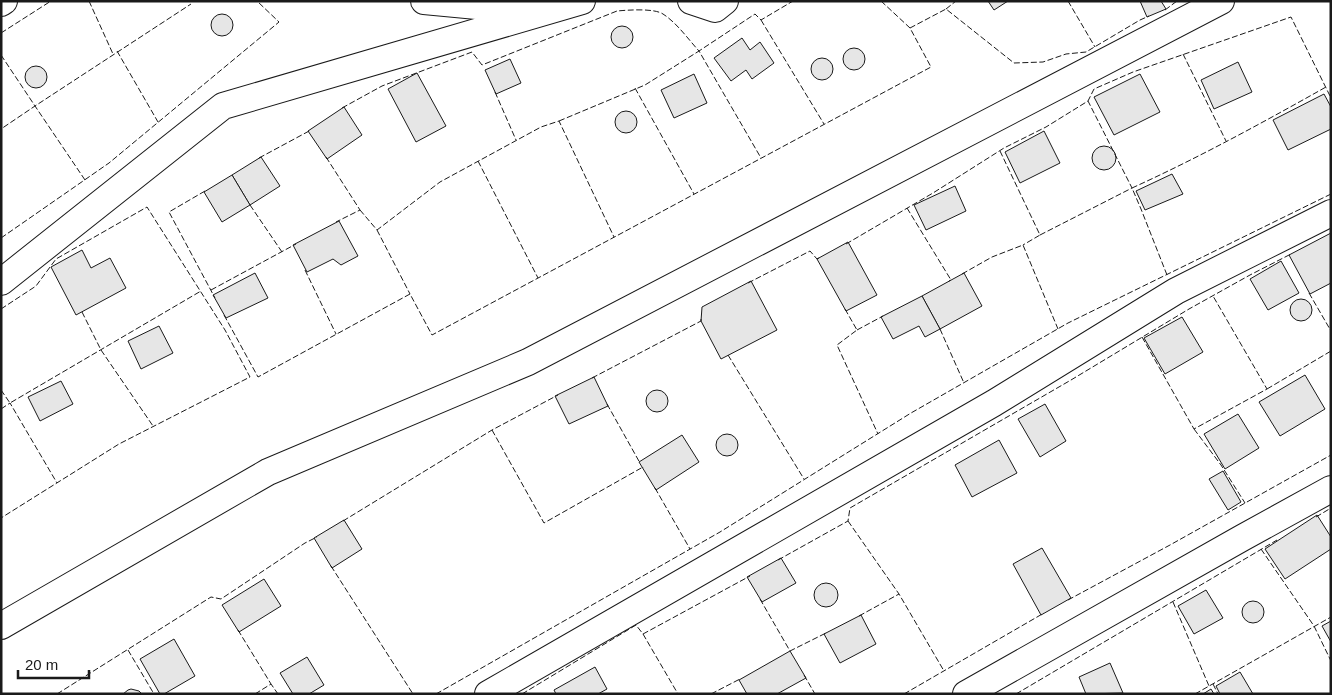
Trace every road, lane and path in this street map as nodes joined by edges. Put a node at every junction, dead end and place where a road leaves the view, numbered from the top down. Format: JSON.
{"nodes":[{"id":1,"x":424,"y":1,"type":"edge"},
{"id":2,"x":582,"y":1,"type":"edge"},
{"id":3,"x":691,"y":1,"type":"edge"},
{"id":4,"x":725,"y":1,"type":"edge"},
{"id":5,"x":1221,"y":1,"type":"edge"},
{"id":6,"x":545,"y":12,"type":"junction"},
{"id":7,"x":1331,"y":213,"type":"edge"},
{"id":8,"x":1,"y":282,"type":"edge"},
{"id":9,"x":1331,"y":489,"type":"edge"},
{"id":10,"x":1,"y":626,"type":"edge"},
{"id":11,"x":488,"y":694,"type":"edge"},
{"id":12,"x":966,"y":694,"type":"edge"}],
"edges":[{"from":1,"to":6,"type":"street"},
{"from":2,"to":6,"type":"street"},
{"from":3,"to":4,"type":"street"},
{"from":5,"to":10,"type":"street"},
{"from":6,"to":8,"type":"street"},
{"from":7,"to":11,"type":"street"},
{"from":9,"to":12,"type":"street"}]}
